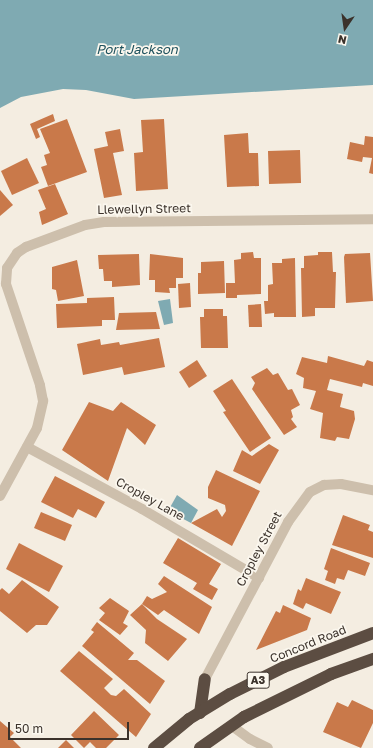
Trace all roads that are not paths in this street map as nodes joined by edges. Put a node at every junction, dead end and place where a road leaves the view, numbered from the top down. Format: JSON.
{"nodes":[{"id":1,"x":373,"y":219,"type":"edge"},
{"id":2,"x":27,"y":447,"type":"junction"},
{"id":3,"x":373,"y":490,"type":"edge"},
{"id":4,"x":0,"y":496,"type":"edge"},
{"id":5,"x":259,"y":578,"type":"junction"},
{"id":6,"x":373,"y":633,"type":"edge"},
{"id":7,"x":373,"y":659,"type":"edge"},
{"id":8,"x":205,"y":679,"type":"joint"},
{"id":9,"x":200,"y":713,"type":"junction"},
{"id":10,"x":232,"y":726,"type":"junction"},
{"id":11,"x":154,"y":748,"type":"edge"},
{"id":12,"x":200,"y":748,"type":"edge"},
{"id":13,"x":268,"y":748,"type":"edge"}],
"edges":[{"from":1,"to":2,"type":"street","name":"Llewellyn Street"},
{"from":2,"to":4,"type":"street","name":"Llewellyn Street"},
{"from":2,"to":5,"type":"street","name":"Cropley Lane"},
{"from":3,"to":5,"type":"street","name":"Cropley Street"},
{"from":5,"to":8,"type":"street","name":"Cropley Street"},
{"from":6,"to":9,"type":"highway","name":"Concord Road","number":"A3"},
{"from":7,"to":10,"type":"highway","number":"A3"},
{"from":8,"to":9,"type":"highway"},
{"from":9,"to":11,"type":"highway","name":"Concord Road","number":"A3"},
{"from":10,"to":12,"type":"highway","number":"A3"},
{"from":10,"to":13,"type":"street"}]}
